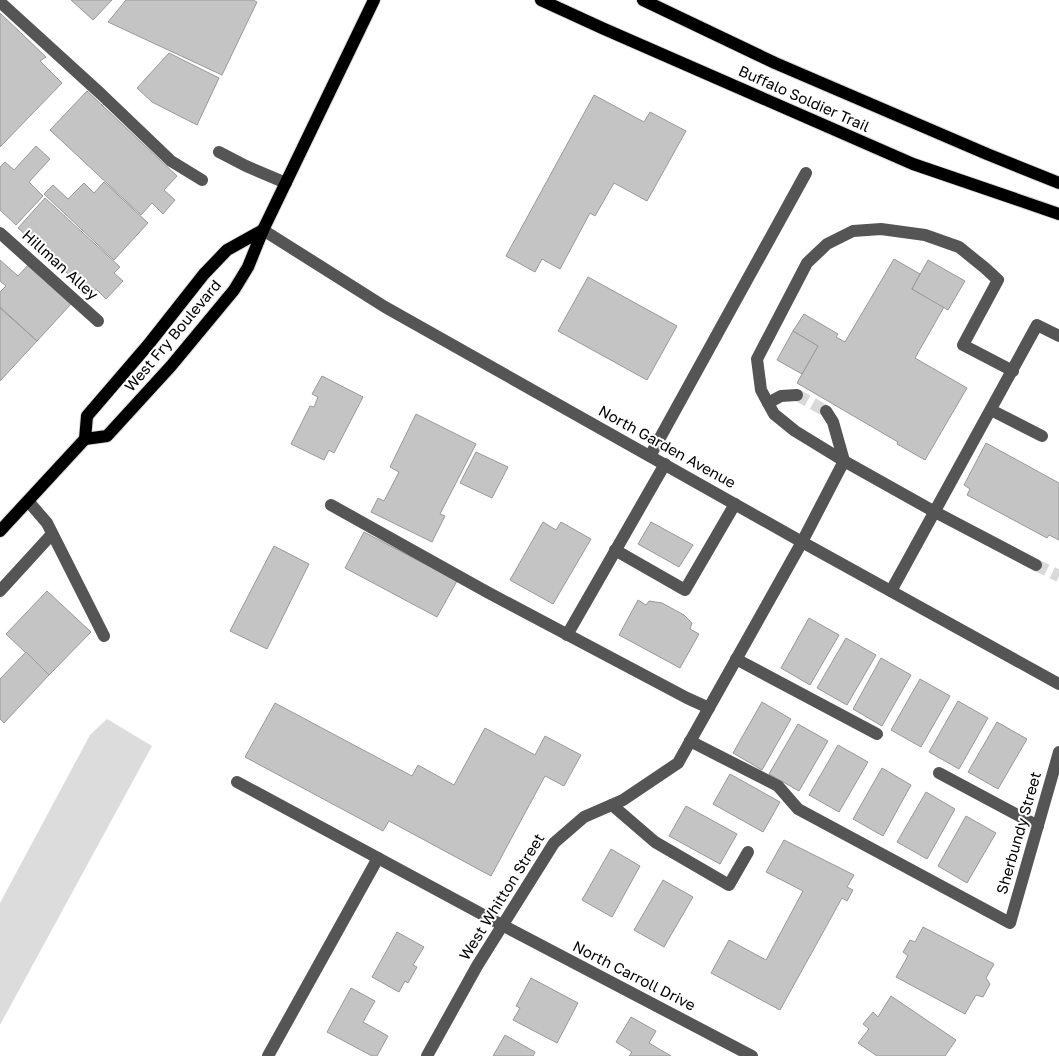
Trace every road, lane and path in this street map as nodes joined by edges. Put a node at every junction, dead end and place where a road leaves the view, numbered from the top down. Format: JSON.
{"nodes":[{"id":1,"x":541,"y":0,"type":"edge"},
{"id":2,"x":643,"y":0,"type":"edge"},
{"id":3,"x":371,"y":1,"type":"edge"},
{"id":4,"x":0,"y":2,"type":"edge"},
{"id":5,"x":219,"y":152,"type":"dead end"},
{"id":6,"x":806,"y":173,"type":"dead end"},
{"id":7,"x":202,"y":180,"type":"dead end"},
{"id":8,"x":286,"y":183,"type":"junction"},
{"id":9,"x":1059,"y":183,"type":"edge"},
{"id":10,"x":1059,"y":214,"type":"edge"},
{"id":11,"x":263,"y":230,"type":"junction"},
{"id":12,"x":0,"y":232,"type":"edge"},
{"id":13,"x":98,"y":321,"type":"dead end"},
{"id":14,"x":1059,"y":336,"type":"edge"},
{"id":15,"x":1013,"y":371,"type":"junction"},
{"id":16,"x":797,"y":395,"type":"tunnel mouth"},
{"id":17,"x":768,"y":403,"type":"junction"},
{"id":18,"x":991,"y":410,"type":"junction"},
{"id":19,"x":826,"y":411,"type":"tunnel mouth"},
{"id":20,"x":1042,"y":436,"type":"dead end"},
{"id":21,"x":85,"y":439,"type":"junction"},
{"id":22,"x":650,"y":456,"type":"junction"},
{"id":23,"x":844,"y":461,"type":"junction"},
{"id":24,"x":665,"y":464,"type":"junction"},
{"id":25,"x":28,"y":501,"type":"junction"},
{"id":26,"x":735,"y":504,"type":"junction"},
{"id":27,"x":331,"y":505,"type":"dead end"},
{"id":28,"x":935,"y":512,"type":"junction"},
{"id":29,"x":0,"y":531,"type":"edge"},
{"id":30,"x":52,"y":534,"type":"junction"},
{"id":31,"x":802,"y":542,"type":"junction"},
{"id":32,"x":615,"y":550,"type":"junction"},
{"id":33,"x":1036,"y":564,"type":"tunnel mouth"},
{"id":34,"x":0,"y":591,"type":"edge"},
{"id":35,"x":891,"y":591,"type":"junction"},
{"id":36,"x":567,"y":634,"type":"junction"},
{"id":37,"x":104,"y":636,"type":"dead end"},
{"id":38,"x":736,"y":659,"type":"junction"},
{"id":39,"x":1057,"y":679,"type":"edge"},
{"id":40,"x":709,"y":708,"type":"junction"},
{"id":41,"x":876,"y":734,"type":"dead end"},
{"id":42,"x":690,"y":741,"type":"junction"},
{"id":43,"x":1059,"y":752,"type":"edge"},
{"id":44,"x":939,"y":773,"type":"dead end"},
{"id":45,"x":237,"y":782,"type":"dead end"},
{"id":46,"x":612,"y":805,"type":"junction"},
{"id":47,"x":1038,"y":826,"type":"junction"},
{"id":48,"x":748,"y":852,"type":"dead end"},
{"id":49,"x":378,"y":858,"type":"junction"},
{"id":50,"x":502,"y":925,"type":"junction"},
{"id":51,"x":738,"y":1052,"type":"edge"},
{"id":52,"x":268,"y":1056,"type":"edge"},
{"id":53,"x":427,"y":1056,"type":"edge"},
{"id":54,"x":752,"y":1056,"type":"edge"}],
"edges":[{"from":1,"to":10,"type":"main road","name":"Buffalo Soldier Trail"},
{"from":2,"to":9,"type":"main road","name":"Buffalo Soldier Trail"},
{"from":3,"to":8,"type":"main road","name":"West Fry Boulevard"},
{"from":4,"to":7,"type":"street"},
{"from":5,"to":8,"type":"street"},
{"from":6,"to":22,"type":"street"},
{"from":8,"to":11,"type":"main road","name":"West Fry Boulevard"},
{"from":11,"to":21,"type":"main road","name":"West Fry Boulevard"},
{"from":11,"to":21,"type":"main road","name":"West Fry Boulevard"},
{"from":11,"to":22,"type":"street","name":"North Garden Avenue"},
{"from":12,"to":13,"type":"street","name":"Hillman Alley"},
{"from":14,"to":15,"type":"street"},
{"from":15,"to":17,"type":"street"},
{"from":15,"to":18,"type":"street"},
{"from":16,"to":17,"type":"street"},
{"from":17,"to":23,"type":"street"},
{"from":18,"to":20,"type":"street"},
{"from":18,"to":28,"type":"street"},
{"from":19,"to":23,"type":"street"},
{"from":21,"to":25,"type":"main road"},
{"from":22,"to":24,"type":"street","name":"North Garden Avenue"},
{"from":23,"to":28,"type":"street"},
{"from":23,"to":31,"type":"street","name":"West Whitton Street"},
{"from":24,"to":26,"type":"street","name":"North Garden Avenue"},
{"from":24,"to":32,"type":"street"},
{"from":25,"to":29,"type":"main road"},
{"from":25,"to":30,"type":"street"},
{"from":26,"to":31,"type":"street","name":"North Garden Avenue"},
{"from":26,"to":32,"type":"street"},
{"from":27,"to":36,"type":"street"},
{"from":28,"to":33,"type":"street"},
{"from":28,"to":35,"type":"street"},
{"from":30,"to":34,"type":"street"},
{"from":30,"to":37,"type":"street"},
{"from":31,"to":35,"type":"street","name":"North Garden Avenue"},
{"from":31,"to":38,"type":"street","name":"West Whitton Street"},
{"from":32,"to":36,"type":"street"},
{"from":35,"to":39,"type":"street","name":"North Garden Avenue"},
{"from":36,"to":40,"type":"street"},
{"from":38,"to":40,"type":"street","name":"West Whitton Street"},
{"from":38,"to":41,"type":"street"},
{"from":40,"to":42,"type":"street","name":"West Whitton Street"},
{"from":42,"to":46,"type":"street","name":"West Whitton Street"},
{"from":42,"to":47,"type":"street","name":"Sherbundy Street"},
{"from":43,"to":47,"type":"street","name":"Sherbundy Street"},
{"from":44,"to":47,"type":"street"},
{"from":45,"to":49,"type":"street","name":"North Carroll Drive"},
{"from":46,"to":48,"type":"street"},
{"from":46,"to":50,"type":"street","name":"West Whitton Street"},
{"from":49,"to":50,"type":"street","name":"North Carroll Drive"},
{"from":49,"to":52,"type":"street"},
{"from":50,"to":51,"type":"street","name":"North Carroll Drive"},
{"from":50,"to":53,"type":"street","name":"West Whitton Street"},
{"from":51,"to":54,"type":"street","name":"North Carroll Drive"}]}
